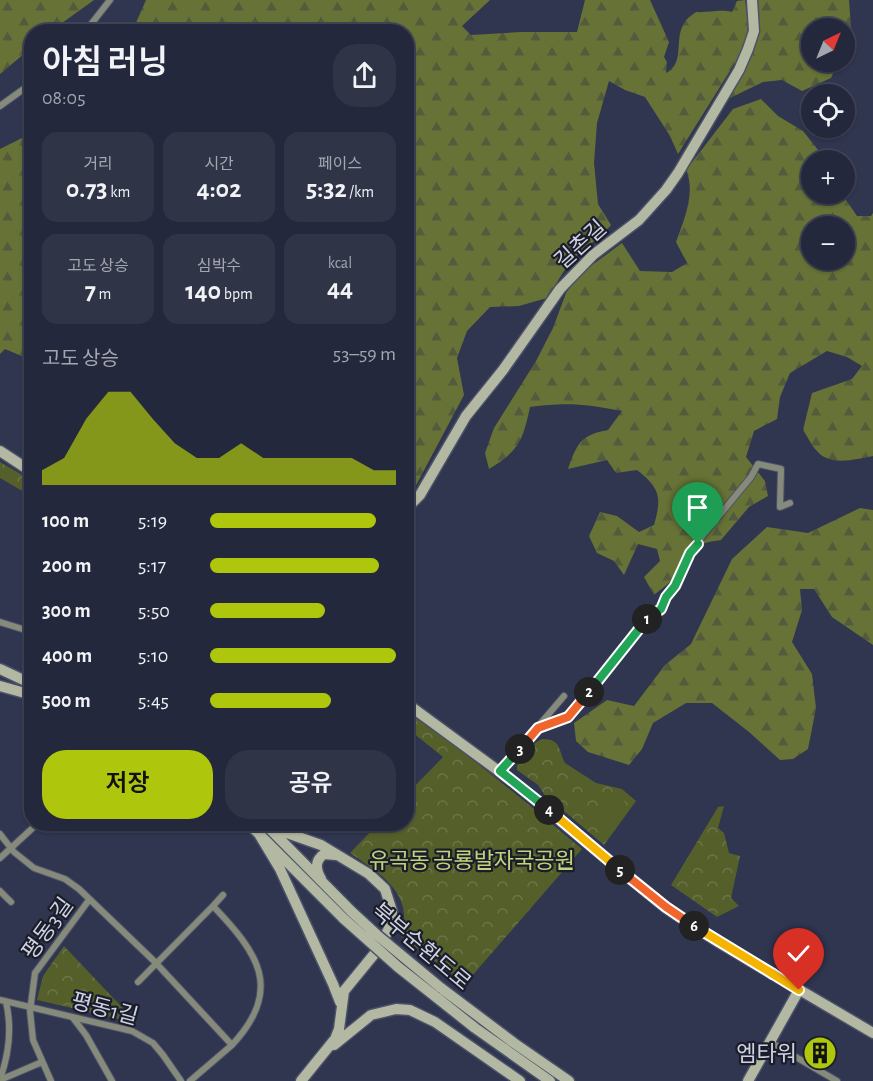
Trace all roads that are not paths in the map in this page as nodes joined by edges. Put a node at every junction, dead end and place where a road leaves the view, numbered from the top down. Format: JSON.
{"nodes":[{"id":1,"x":110,"y":0,"type":"edge"},
{"id":2,"x":752,"y":0,"type":"edge"},
{"id":3,"x":91,"y":24,"type":"edge"},
{"id":4,"x":24,"y":88,"type":"edge"},
{"id":5,"x":0,"y":106,"type":"edge"},
{"id":6,"x":0,"y":450,"type":"edge"},
{"id":7,"x":24,"y":466,"type":"edge"},
{"id":8,"x":414,"y":501,"type":"edge"},
{"id":9,"x":790,"y":503,"type":"dead end"},
{"id":10,"x":0,"y":622,"type":"edge"},
{"id":11,"x":24,"y":630,"type":"edge"},
{"id":12,"x":0,"y":669,"type":"edge"},
{"id":13,"x":0,"y":675,"type":"edge"},
{"id":14,"x":24,"y":680,"type":"edge"},
{"id":15,"x":24,"y":682,"type":"edge"},
{"id":16,"x":0,"y":686,"type":"edge"},
{"id":17,"x":24,"y":693,"type":"edge"},
{"id":18,"x":564,"y":696,"type":"dead end"},
{"id":19,"x":414,"y":709,"type":"edge"},
{"id":20,"x":538,"y":728,"type":"junction"},
{"id":21,"x":500,"y":771,"type":"junction"},
{"id":22,"x":30,"y":831,"type":"edge"},
{"id":23,"x":256,"y":831,"type":"edge"},
{"id":24,"x":274,"y":831,"type":"edge"},
{"id":25,"x":282,"y":831,"type":"edge"},
{"id":26,"x":0,"y":834,"type":"edge"},
{"id":27,"x":259,"y":834,"type":"junction"},
{"id":28,"x":11,"y":849,"type":"junction"},
{"id":29,"x":339,"y":856,"type":"junction"},
{"id":30,"x":0,"y":858,"type":"edge"},
{"id":31,"x":323,"y":883,"type":"junction"},
{"id":32,"x":0,"y":891,"type":"edge"},
{"id":33,"x":223,"y":895,"type":"dead end"},
{"id":34,"x":89,"y":900,"type":"junction"},
{"id":35,"x":11,"y":902,"type":"dead end"},
{"id":36,"x":213,"y":906,"type":"junction"},
{"id":37,"x":348,"y":916,"type":"junction"},
{"id":38,"x":155,"y":962,"type":"junction"},
{"id":39,"x":138,"y":982,"type":"dead end"},
{"id":40,"x":799,"y":990,"type":"junction"},
{"id":41,"x":438,"y":992,"type":"junction"},
{"id":42,"x":3,"y":1001,"type":"edge"},
{"id":43,"x":30,"y":1009,"type":"junction"},
{"id":44,"x":341,"y":1012,"type":"junction"},
{"id":45,"x":73,"y":1018,"type":"junction"},
{"id":46,"x":873,"y":1033,"type":"edge"},
{"id":47,"x":770,"y":1042,"type":"junction"},
{"id":48,"x":232,"y":1045,"type":"junction"},
{"id":49,"x":327,"y":1051,"type":"junction"},
{"id":50,"x":42,"y":1062,"type":"junction"},
{"id":51,"x":0,"y":1079,"type":"edge"},
{"id":52,"x":51,"y":1081,"type":"edge"},
{"id":53,"x":112,"y":1081,"type":"edge"},
{"id":54,"x":181,"y":1081,"type":"edge"},
{"id":55,"x":190,"y":1081,"type":"edge"},
{"id":56,"x":301,"y":1081,"type":"edge"},
{"id":57,"x":520,"y":1081,"type":"edge"},
{"id":58,"x":550,"y":1081,"type":"edge"},
{"id":59,"x":569,"y":1081,"type":"edge"},
{"id":60,"x":748,"y":1081,"type":"edge"},
{"id":61,"x":837,"y":1081,"type":"edge"}],
"edges":[{"from":1,"to":3,"type":"street"},
{"from":2,"to":8,"type":"main road","name":"길촌길"},
{"from":4,"to":5,"type":"street"},
{"from":6,"to":7,"type":"main road"},
{"from":9,"to":20,"type":"street"},
{"from":10,"to":11,"type":"street"},
{"from":12,"to":14,"type":"main road"},
{"from":13,"to":15,"type":"main road"},
{"from":16,"to":17,"type":"main road"},
{"from":18,"to":20,"type":"street"},
{"from":19,"to":21,"type":"main road"},
{"from":20,"to":21,"type":"street"},
{"from":21,"to":40,"type":"main road"},
{"from":22,"to":28,"type":"street"},
{"from":23,"to":27,"type":"main road","name":"북부순환도로"},
{"from":24,"to":31,"type":"main road","name":"북부순환도로"},
{"from":25,"to":29,"type":"main road"},
{"from":26,"to":28,"type":"street"},
{"from":27,"to":37,"type":"main road","name":"북부순환도로"},
{"from":27,"to":44,"type":"main road"},
{"from":28,"to":30,"type":"street"},
{"from":28,"to":34,"type":"street"},
{"from":29,"to":31,"type":"main road"},
{"from":29,"to":44,"type":"main road"},
{"from":31,"to":37,"type":"main road","name":"북부순환도로"},
{"from":32,"to":35,"type":"street"},
{"from":33,"to":36,"type":"street"},
{"from":34,"to":38,"type":"street"},
{"from":34,"to":43,"type":"street","name":"평동3길"},
{"from":36,"to":38,"type":"street"},
{"from":36,"to":48,"type":"street"},
{"from":37,"to":41,"type":"main road","name":"북부순환도로","bridge":true},
{"from":38,"to":39,"type":"street"},
{"from":38,"to":48,"type":"street"},
{"from":40,"to":46,"type":"main road"},
{"from":40,"to":47,"type":"main road"},
{"from":41,"to":58,"type":"main road","name":"북부순환도로"},
{"from":41,"to":59,"type":"main road","name":"북부순환도로"},
{"from":42,"to":43,"type":"street","name":"평동1길"},
{"from":42,"to":51,"type":"street"},
{"from":43,"to":45,"type":"street","name":"평동1길"},
{"from":43,"to":50,"type":"street","name":"평동3길"},
{"from":44,"to":49,"type":"main road"},
{"from":45,"to":53,"type":"street"},
{"from":45,"to":54,"type":"street","name":"평동1길"},
{"from":47,"to":60,"type":"main road"},
{"from":47,"to":61,"type":"street"},
{"from":48,"to":55,"type":"street"},
{"from":49,"to":56,"type":"main road"},
{"from":49,"to":57,"type":"main road"},
{"from":50,"to":51,"type":"street"},
{"from":50,"to":52,"type":"street","name":"평동3길"}]}
